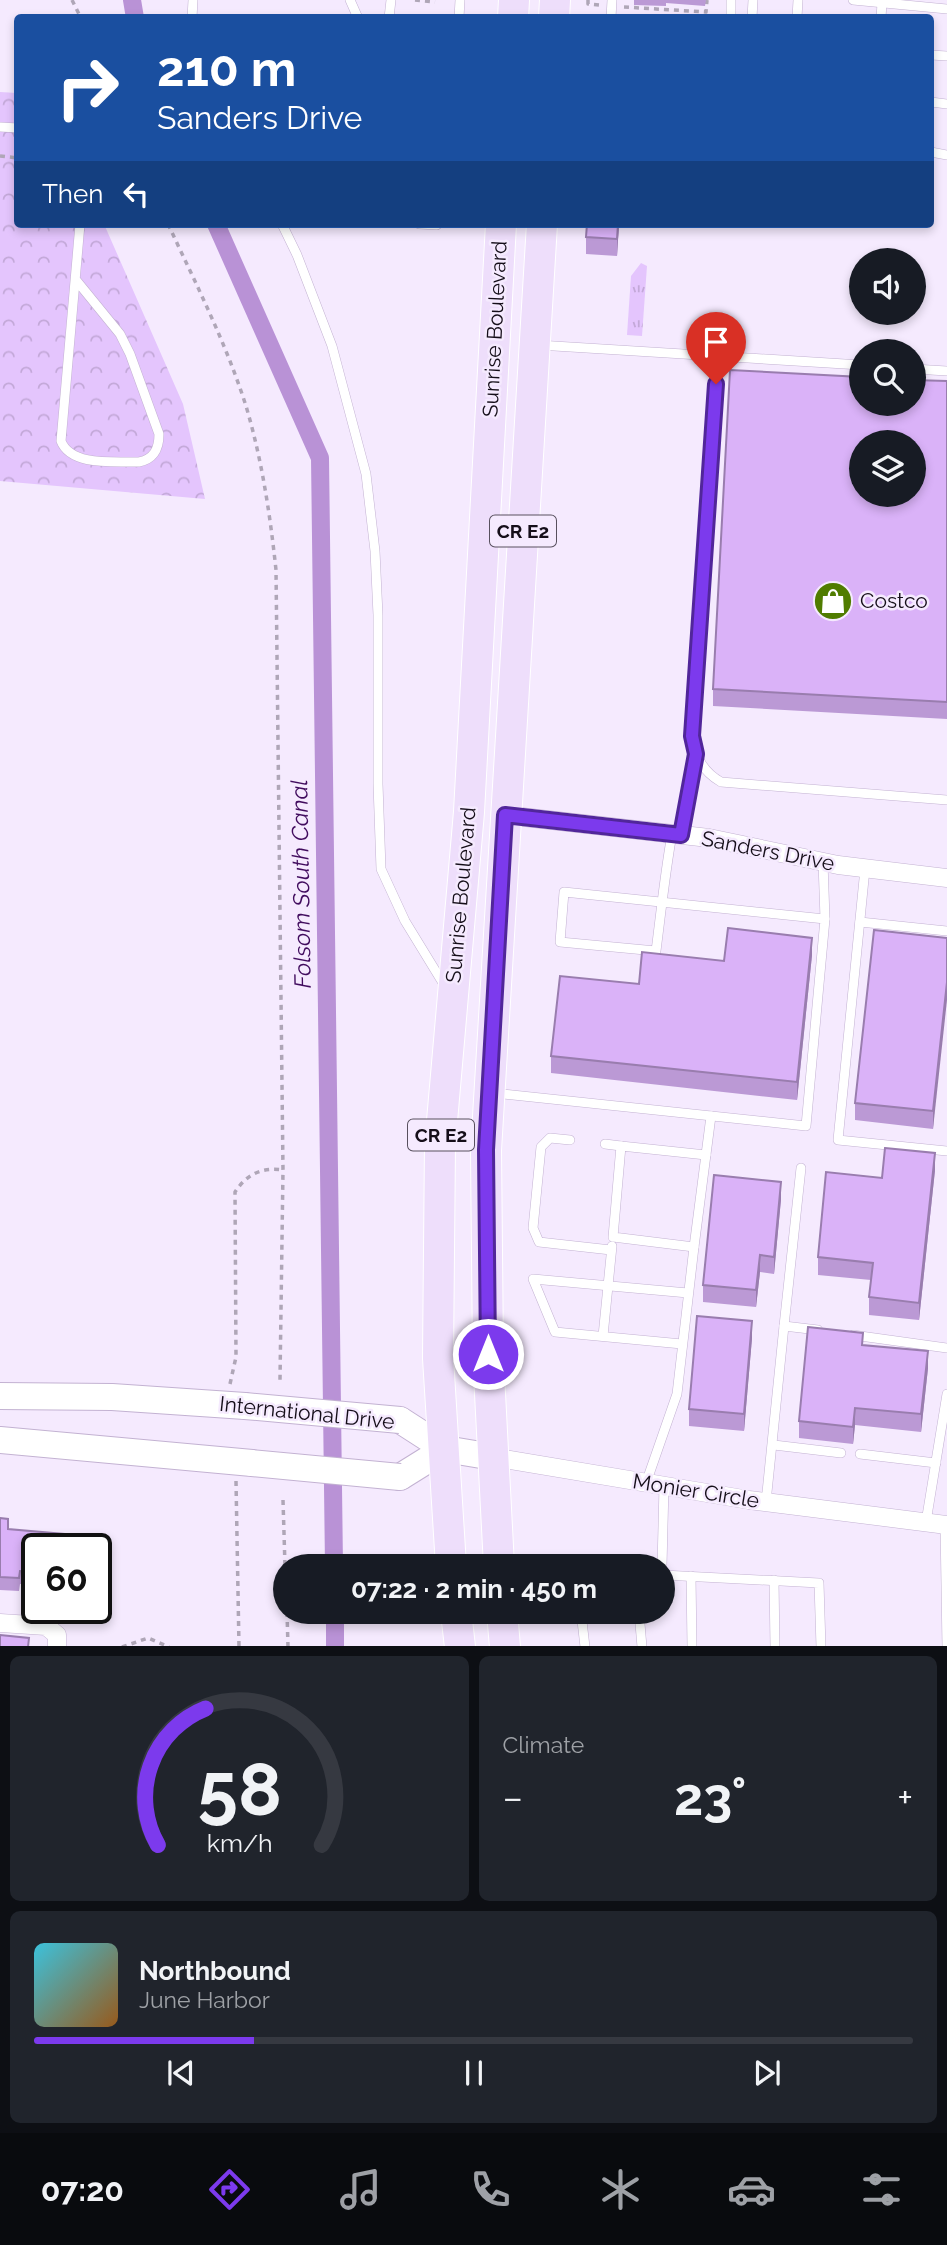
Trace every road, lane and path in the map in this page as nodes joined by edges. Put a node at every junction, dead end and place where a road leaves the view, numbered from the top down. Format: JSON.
{"nodes":[{"id":1,"x":415,"y":0,"type":"edge"},
{"id":2,"x":589,"y":0,"type":"edge"},
{"id":3,"x":707,"y":0,"type":"edge"},
{"id":4,"x":853,"y":0,"type":"edge"},
{"id":5,"x":435,"y":2,"type":"edge"},
{"id":6,"x":612,"y":3,"type":"edge"},
{"id":7,"x":882,"y":3,"type":"junction"},
{"id":8,"x":947,"y":9,"type":"edge"},
{"id":9,"x":881,"y":14,"type":"edge"},
{"id":10,"x":80,"y":228,"type":"edge"},
{"id":11,"x":170,"y":228,"type":"edge"},
{"id":12,"x":284,"y":228,"type":"edge"},
{"id":13,"x":501,"y":228,"type":"edge"},
{"id":14,"x":542,"y":228,"type":"edge"},
{"id":15,"x":76,"y":280,"type":"junction"},
{"id":16,"x":534,"y":345,"type":"junction"},
{"id":17,"x":718,"y":356,"type":"junction"},
{"id":18,"x":849,"y":364,"type":"edge"},
{"id":19,"x":926,"y":370,"type":"edge"},
{"id":20,"x":947,"y":371,"type":"edge"},
{"id":21,"x":474,"y":715,"type":"junction"},
{"id":22,"x":696,"y":754,"type":"junction"},
{"id":23,"x":947,"y":800,"type":"edge"},
{"id":24,"x":505,"y":815,"type":"junction"},
{"id":25,"x":677,"y":834,"type":"junction"},
{"id":26,"x":823,"y":862,"type":"junction"},
{"id":27,"x":865,"y":869,"type":"junction"},
{"id":28,"x":947,"y":878,"type":"edge"},
{"id":29,"x":662,"y":901,"type":"junction"},
{"id":30,"x":825,"y":919,"type":"junction"},
{"id":31,"x":860,"y":922,"type":"junction"},
{"id":32,"x":947,"y":931,"type":"edge"},
{"id":33,"x":452,"y":997,"type":"junction"},
{"id":34,"x":489,"y":1093,"type":"junction"},
{"id":35,"x":711,"y":1116,"type":"junction"},
{"id":36,"x":570,"y":1140,"type":"dead end"},
{"id":37,"x":605,"y":1144,"type":"dead end"},
{"id":38,"x":621,"y":1146,"type":"junction"},
{"id":39,"x":947,"y":1151,"type":"edge"},
{"id":40,"x":706,"y":1155,"type":"junction"},
{"id":41,"x":801,"y":1168,"type":"dead end"},
{"id":42,"x":283,"y":1170,"type":"junction"},
{"id":43,"x":613,"y":1237,"type":"junction"},
{"id":44,"x":694,"y":1247,"type":"junction"},
{"id":45,"x":611,"y":1250,"type":"junction"},
{"id":46,"x":608,"y":1286,"type":"junction"},
{"id":47,"x":688,"y":1293,"type":"junction"},
{"id":48,"x":784,"y":1326,"type":"junction"},
{"id":49,"x":825,"y":1331,"type":"edge"},
{"id":50,"x":838,"y":1333,"type":"edge"},
{"id":51,"x":603,"y":1336,"type":"junction"},
{"id":52,"x":682,"y":1344,"type":"junction"},
{"id":53,"x":947,"y":1348,"type":"edge"},
{"id":54,"x":280,"y":1380,"type":"dead end"},
{"id":55,"x":947,"y":1394,"type":"edge"},
{"id":56,"x":0,"y":1396,"type":"edge"},
{"id":57,"x":237,"y":1405,"type":"junction"},
{"id":58,"x":0,"y":1440,"type":"edge"},
{"id":59,"x":774,"y":1446,"type":"junction"},
{"id":60,"x":445,"y":1449,"type":"junction"},
{"id":61,"x":841,"y":1453,"type":"dead end"},
{"id":62,"x":860,"y":1454,"type":"dead end"},
{"id":63,"x":493,"y":1457,"type":"junction"},
{"id":64,"x":244,"y":1462,"type":"junction"},
{"id":65,"x":936,"y":1464,"type":"junction"},
{"id":66,"x":655,"y":1484,"type":"junction"},
{"id":67,"x":283,"y":1500,"type":"dead end"},
{"id":68,"x":766,"y":1502,"type":"junction"},
{"id":69,"x":926,"y":1522,"type":"junction"},
{"id":70,"x":946,"y":1525,"type":"edge"},
{"id":71,"x":285,"y":1554,"type":"edge"},
{"id":72,"x":450,"y":1554,"type":"edge"},
{"id":73,"x":498,"y":1554,"type":"edge"},
{"id":74,"x":661,"y":1554,"type":"edge"},
{"id":75,"x":675,"y":1575,"type":"edge"},
{"id":76,"x":691,"y":1576,"type":"junction"},
{"id":77,"x":774,"y":1580,"type":"junction"},
{"id":78,"x":946,"y":1589,"type":"edge"},
{"id":79,"x":0,"y":1623,"type":"edge"},
{"id":80,"x":287,"y":1624,"type":"edge"},
{"id":81,"x":457,"y":1624,"type":"edge"},
{"id":82,"x":503,"y":1624,"type":"edge"},
{"id":83,"x":582,"y":1624,"type":"edge"},
{"id":84,"x":640,"y":1624,"type":"edge"},
{"id":85,"x":57,"y":1646,"type":"edge"},
{"id":86,"x":125,"y":1646,"type":"edge"},
{"id":87,"x":167,"y":1646,"type":"edge"},
{"id":88,"x":239,"y":1646,"type":"edge"},
{"id":89,"x":288,"y":1646,"type":"edge"},
{"id":90,"x":460,"y":1646,"type":"edge"},
{"id":91,"x":505,"y":1646,"type":"edge"},
{"id":92,"x":585,"y":1646,"type":"edge"},
{"id":93,"x":642,"y":1646,"type":"edge"},
{"id":94,"x":692,"y":1646,"type":"edge"},
{"id":95,"x":775,"y":1646,"type":"edge"},
{"id":96,"x":821,"y":1646,"type":"edge"},
{"id":97,"x":947,"y":1646,"type":"edge"}],
"edges":[{"from":1,"to":5,"type":"path"},
{"from":2,"to":6,"type":"path"},
{"from":3,"to":6,"type":"path"},
{"from":4,"to":7,"type":"lane"},
{"from":7,"to":8,"type":"lane"},
{"from":7,"to":9,"type":"lane"},
{"from":10,"to":15,"type":"lane"},
{"from":11,"to":42,"type":"path"},
{"from":12,"to":33,"type":"lane"},
{"from":13,"to":21,"type":"main road","name":"Sunrise Boulevard","number":"CR E2"},
{"from":14,"to":16,"type":"main road","name":"Sunrise Boulevard","number":"CR E2"},
{"from":15,"to":15,"type":"lane"},
{"from":16,"to":17,"type":"lane"},
{"from":16,"to":24,"type":"main road","name":"Sunrise Boulevard","number":"CR E2"},
{"from":17,"to":18,"type":"lane"},
{"from":17,"to":22,"type":"lane"},
{"from":19,"to":20,"type":"lane"},
{"from":21,"to":24,"type":"main road"},
{"from":21,"to":33,"type":"main road","name":"Sunrise Boulevard","number":"CR E2"},
{"from":22,"to":23,"type":"lane"},
{"from":22,"to":25,"type":"lane"},
{"from":24,"to":25,"type":"street","name":"Sanders Drive"},
{"from":24,"to":34,"type":"main road","name":"Sunrise Boulevard","number":"CR E2"},
{"from":25,"to":26,"type":"street","name":"Sanders Drive"},
{"from":25,"to":29,"type":"lane"},
{"from":26,"to":27,"type":"street","name":"Sanders Drive"},
{"from":26,"to":30,"type":"lane"},
{"from":27,"to":28,"type":"street","name":"Sanders Drive"},
{"from":27,"to":31,"type":"lane"},
{"from":29,"to":29,"type":"lane"},
{"from":29,"to":30,"type":"lane"},
{"from":30,"to":35,"type":"lane"},
{"from":31,"to":32,"type":"lane"},
{"from":31,"to":39,"type":"lane"},
{"from":33,"to":60,"type":"main road","name":"Sunrise Boulevard","number":"CR E2"},
{"from":34,"to":35,"type":"lane"},
{"from":34,"to":63,"type":"main road","name":"Sunrise Boulevard","number":"CR E2"},
{"from":35,"to":40,"type":"lane"},
{"from":36,"to":45,"type":"lane"},
{"from":37,"to":38,"type":"lane"},
{"from":38,"to":40,"type":"lane"},
{"from":38,"to":43,"type":"lane"},
{"from":40,"to":44,"type":"lane"},
{"from":41,"to":48,"type":"lane"},
{"from":42,"to":54,"type":"path"},
{"from":42,"to":57,"type":"path"},
{"from":43,"to":44,"type":"lane"},
{"from":43,"to":45,"type":"lane"},
{"from":44,"to":47,"type":"lane"},
{"from":45,"to":46,"type":"lane"},
{"from":46,"to":47,"type":"lane"},
{"from":46,"to":51,"type":"lane"},
{"from":46,"to":51,"type":"lane"},
{"from":47,"to":52,"type":"lane"},
{"from":48,"to":49,"type":"lane"},
{"from":48,"to":59,"type":"lane"},
{"from":50,"to":53,"type":"lane"},
{"from":51,"to":52,"type":"lane"},
{"from":52,"to":66,"type":"lane"},
{"from":55,"to":65,"type":"lane"},
{"from":56,"to":57,"type":"main road","name":"International Drive"},
{"from":57,"to":60,"type":"main road","name":"International Drive","bridge":true},
{"from":58,"to":64,"type":"main road"},
{"from":59,"to":61,"type":"lane"},
{"from":59,"to":68,"type":"lane"},
{"from":60,"to":63,"type":"main road","name":"Monier Circle"},
{"from":60,"to":64,"type":"main road","bridge":true},
{"from":60,"to":72,"type":"main road","name":"Sunrise Boulevard","number":"CR E2"},
{"from":62,"to":65,"type":"lane"},
{"from":63,"to":66,"type":"street","name":"Monier Circle"},
{"from":63,"to":73,"type":"main road","name":"Sunrise Boulevard","number":"CR E2"},
{"from":64,"to":88,"type":"path"},
{"from":65,"to":69,"type":"lane"},
{"from":66,"to":68,"type":"street","name":"Monier Circle"},
{"from":66,"to":74,"type":"lane"},
{"from":67,"to":71,"type":"path"},
{"from":68,"to":69,"type":"street","name":"Monier Circle"},
{"from":69,"to":70,"type":"street","name":"Monier Circle"},
{"from":70,"to":78,"type":"lane"},
{"from":75,"to":76,"type":"lane"},
{"from":76,"to":77,"type":"lane"},
{"from":76,"to":94,"type":"lane"},
{"from":77,"to":95,"type":"lane"},
{"from":77,"to":96,"type":"lane"},
{"from":78,"to":97,"type":"lane"},
{"from":79,"to":85,"type":"street"},
{"from":80,"to":89,"type":"path"},
{"from":81,"to":90,"type":"main road"},
{"from":82,"to":91,"type":"main road"},
{"from":83,"to":92,"type":"lane"},
{"from":84,"to":93,"type":"lane"},
{"from":86,"to":87,"type":"path"}]}
